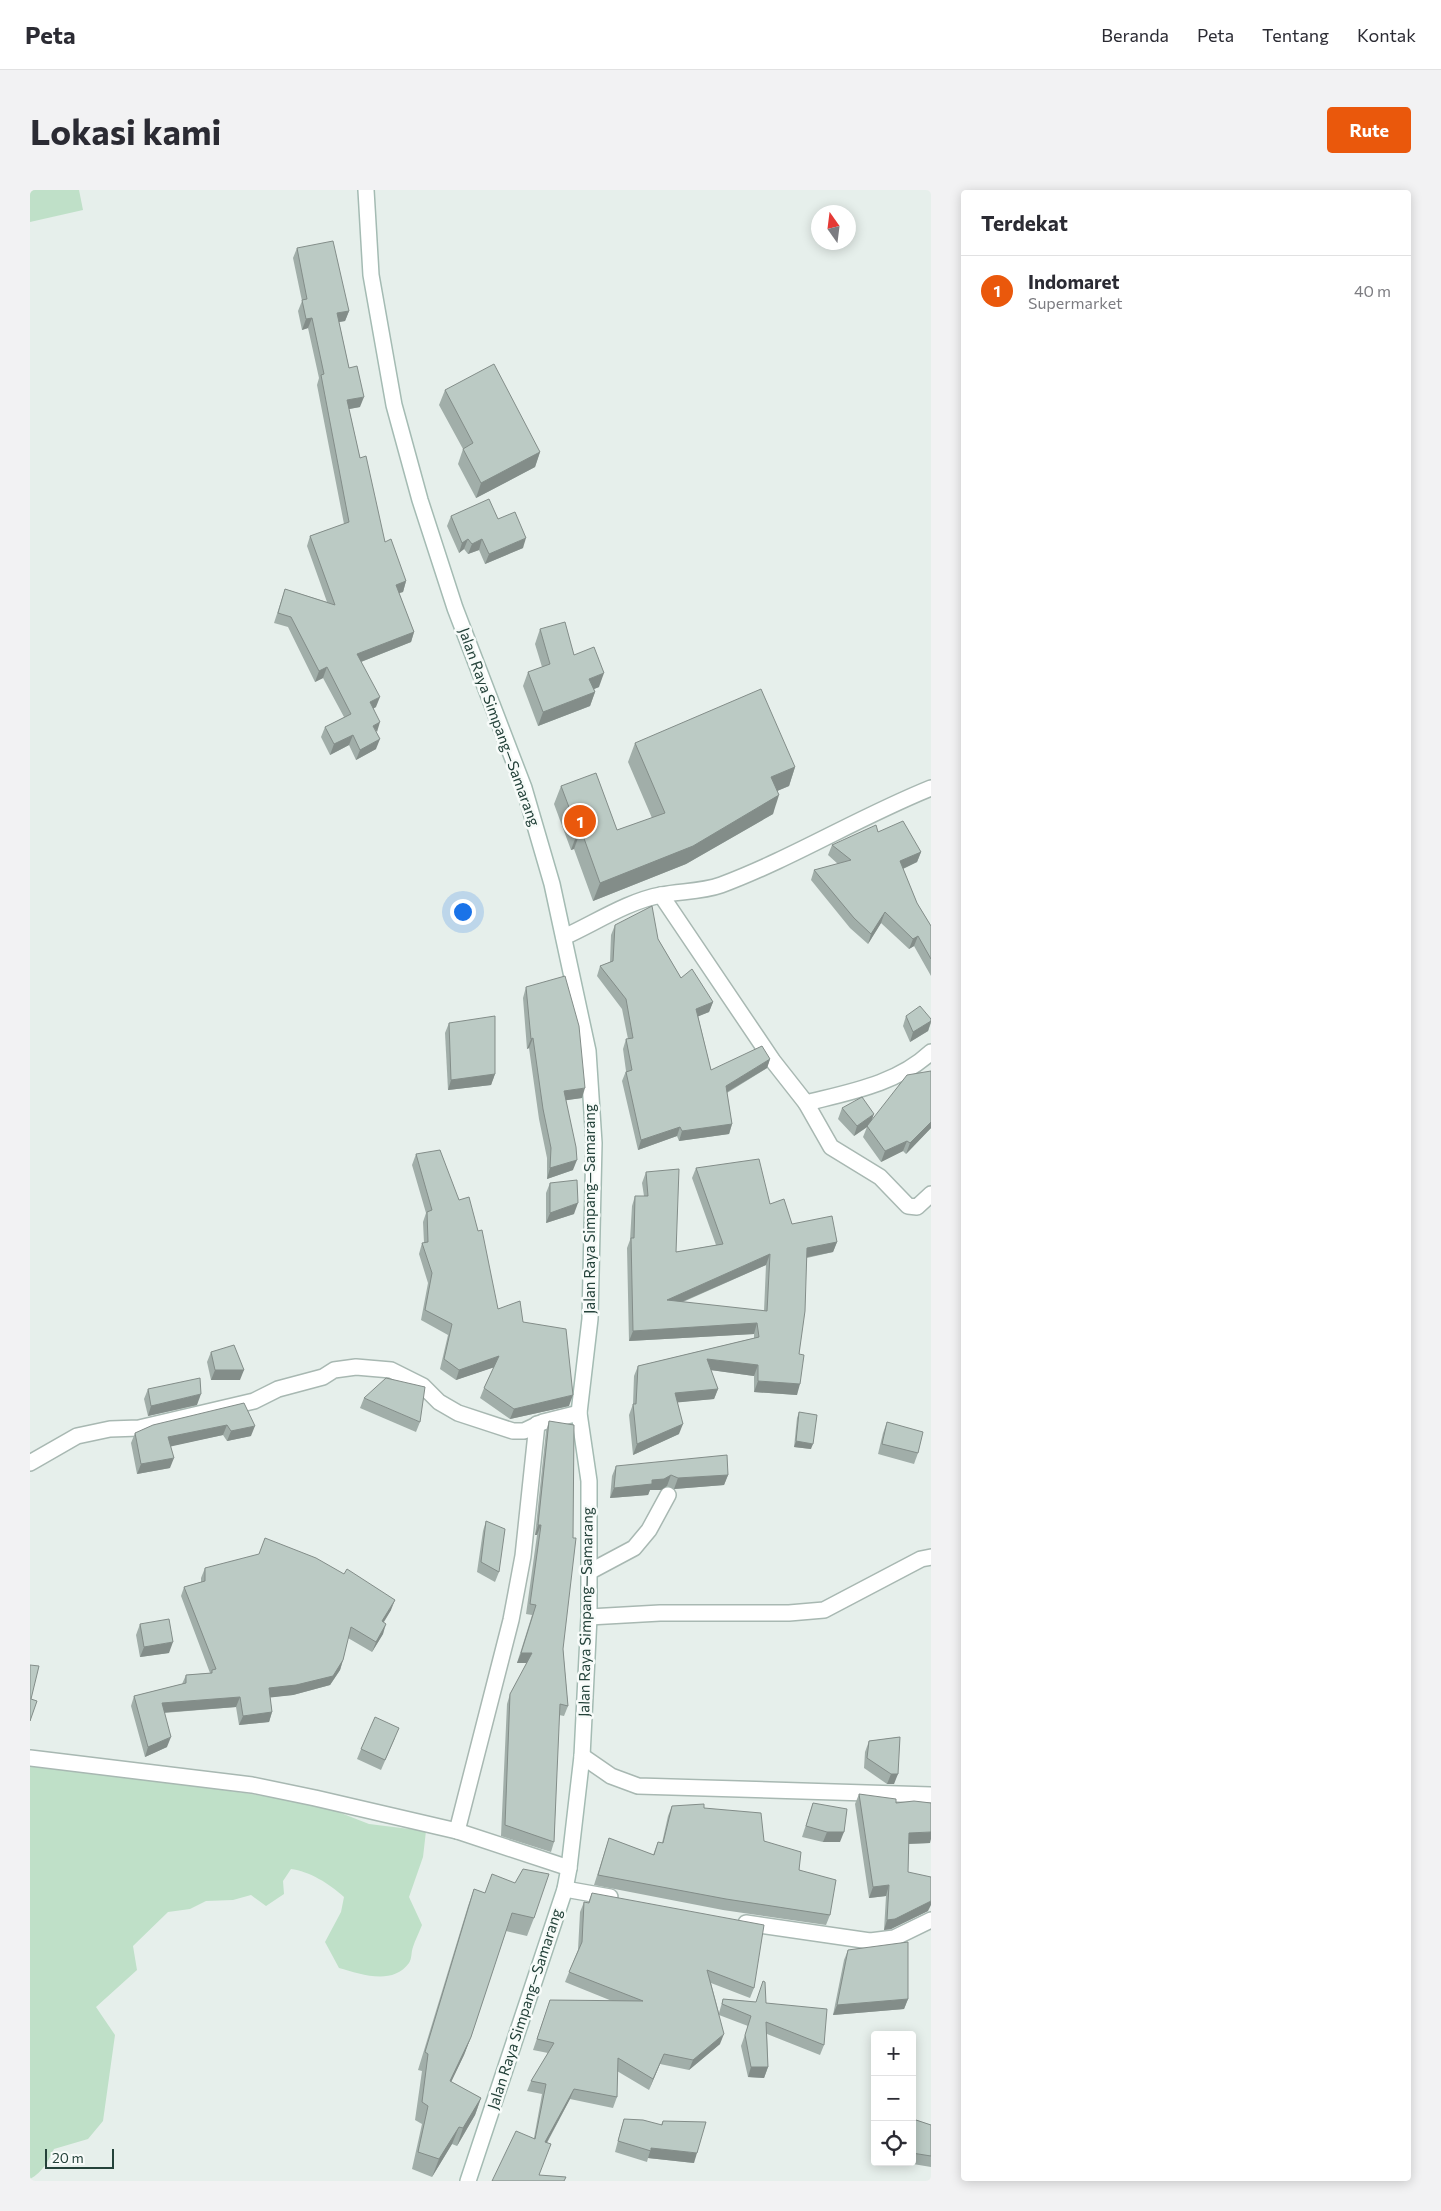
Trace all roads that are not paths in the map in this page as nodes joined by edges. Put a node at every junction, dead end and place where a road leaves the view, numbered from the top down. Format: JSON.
{"nodes":[{"id":1,"x":366,"y":190,"type":"edge"},
{"id":2,"x":931,"y":788,"type":"edge"},
{"id":3,"x":661,"y":894,"type":"junction"},
{"id":4,"x":564,"y":937,"type":"junction"},
{"id":5,"x":931,"y":1052,"type":"edge"},
{"id":6,"x":806,"y":1103,"type":"junction"},
{"id":7,"x":931,"y":1194,"type":"edge"},
{"id":8,"x":579,"y":1413,"type":"junction"},
{"id":9,"x":537,"y":1424,"type":"junction"},
{"id":10,"x":30,"y":1463,"type":"edge"},
{"id":11,"x":668,"y":1495,"type":"dead end"},
{"id":12,"x":931,"y":1557,"type":"edge"},
{"id":13,"x":589,"y":1572,"type":"junction"},
{"id":14,"x":589,"y":1617,"type":"junction"},
{"id":15,"x":582,"y":1756,"type":"junction"},
{"id":16,"x":30,"y":1758,"type":"edge"},
{"id":17,"x":931,"y":1795,"type":"edge"},
{"id":18,"x":457,"y":1831,"type":"junction"},
{"id":19,"x":570,"y":1868,"type":"junction"},
{"id":20,"x":565,"y":1889,"type":"junction"},
{"id":21,"x":623,"y":1900,"type":"edge"},
{"id":22,"x":730,"y":1920,"type":"edge"},
{"id":23,"x":931,"y":1920,"type":"edge"},
{"id":24,"x":468,"y":2181,"type":"edge"}],
"edges":[{"from":1,"to":4,"type":"street","name":"Jalan Raya Simpang—Samarang"},
{"from":2,"to":3,"type":"street"},
{"from":3,"to":4,"type":"street"},
{"from":3,"to":6,"type":"street"},
{"from":4,"to":8,"type":"street","name":"Jalan Raya Simpang—Samarang"},
{"from":5,"to":6,"type":"street"},
{"from":6,"to":7,"type":"street"},
{"from":8,"to":9,"type":"street"},
{"from":8,"to":13,"type":"street","name":"Jalan Raya Simpang—Samarang"},
{"from":9,"to":10,"type":"street"},
{"from":9,"to":18,"type":"street"},
{"from":11,"to":13,"type":"street"},
{"from":12,"to":14,"type":"street"},
{"from":13,"to":14,"type":"street","name":"Jalan Raya Simpang—Samarang"},
{"from":14,"to":15,"type":"street","name":"Jalan Raya Simpang—Samarang"},
{"from":15,"to":17,"type":"street"},
{"from":15,"to":19,"type":"street","name":"Jalan Raya Simpang—Samarang"},
{"from":16,"to":18,"type":"street"},
{"from":18,"to":19,"type":"street"},
{"from":19,"to":20,"type":"street","name":"Jalan Raya Simpang—Samarang"},
{"from":20,"to":21,"type":"street"},
{"from":20,"to":24,"type":"street","name":"Jalan Raya Simpang—Samarang"},
{"from":22,"to":23,"type":"street"}]}
